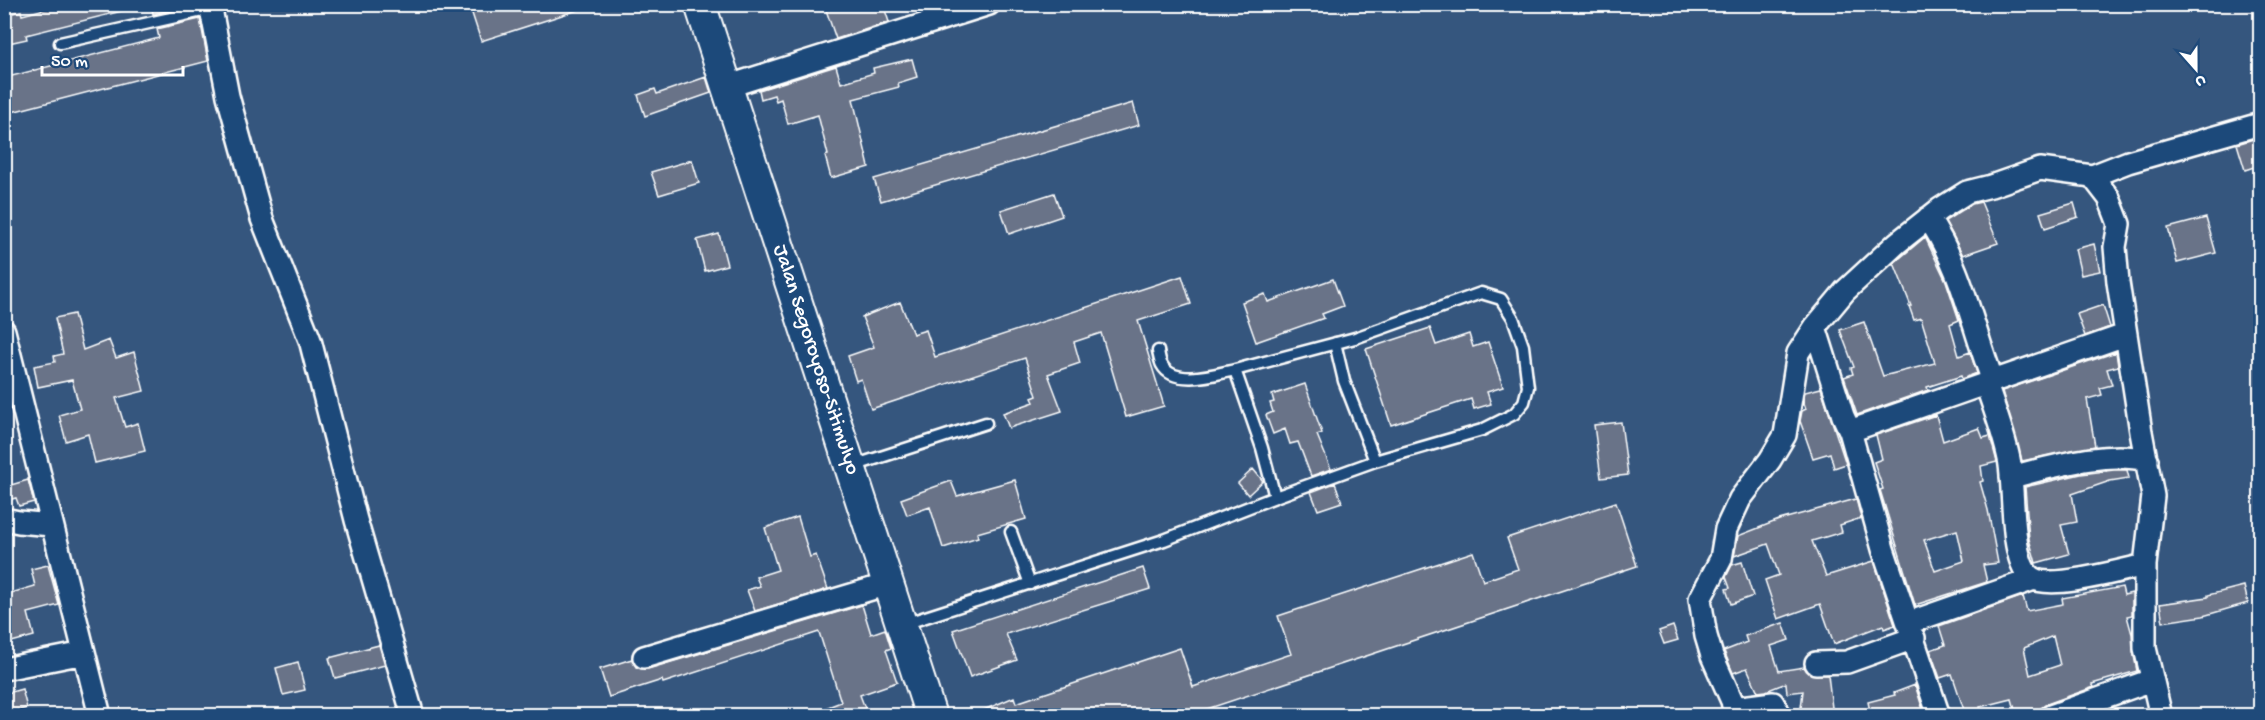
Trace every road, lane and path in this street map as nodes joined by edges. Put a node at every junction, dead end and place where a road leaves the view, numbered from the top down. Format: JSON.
{"nodes":[{"id":1,"x":700,"y":4,"type":"edge"},
{"id":2,"x":990,"y":4,"type":"edge"},
{"id":3,"x":211,"y":7,"type":"edge"},
{"id":4,"x":60,"y":42,"type":"dead end"},
{"id":5,"x":726,"y":87,"type":"junction"},
{"id":6,"x":2260,"y":124,"type":"edge"},
{"id":7,"x":2092,"y":176,"type":"junction"},
{"id":8,"x":1928,"y":218,"type":"junction"},
{"id":9,"x":1815,"y":327,"type":"junction"},
{"id":10,"x":4,"y":331,"type":"edge"},
{"id":11,"x":2125,"y":335,"type":"junction"},
{"id":12,"x":1335,"y":343,"type":"junction"},
{"id":13,"x":1158,"y":351,"type":"dead end"},
{"id":14,"x":1235,"y":370,"type":"junction"},
{"id":15,"x":1989,"y":383,"type":"junction"},
{"id":16,"x":986,"y":423,"type":"dead end"},
{"id":17,"x":1850,"y":431,"type":"junction"},
{"id":18,"x":2147,"y":460,"type":"junction"},
{"id":19,"x":1375,"y":461,"type":"junction"},
{"id":20,"x":850,"y":467,"type":"junction"},
{"id":21,"x":2011,"y":477,"type":"junction"},
{"id":22,"x":1275,"y":497,"type":"junction"},
{"id":23,"x":4,"y":519,"type":"edge"},
{"id":24,"x":51,"y":525,"type":"junction"},
{"id":25,"x":1011,"y":532,"type":"dead end"},
{"id":26,"x":2145,"y":565,"type":"junction"},
{"id":27,"x":2034,"y":579,"type":"junction"},
{"id":28,"x":888,"y":584,"type":"junction"},
{"id":29,"x":1030,"y":584,"type":"junction"},
{"id":30,"x":901,"y":625,"type":"junction"},
{"id":31,"x":1911,"y":631,"type":"junction"},
{"id":32,"x":84,"y":653,"type":"junction"},
{"id":33,"x":644,"y":657,"type":"dead end"},
{"id":34,"x":1816,"y":663,"type":"dead end"},
{"id":35,"x":4,"y":669,"type":"edge"},
{"id":36,"x":2152,"y":680,"type":"junction"},
{"id":37,"x":1735,"y":712,"type":"edge"},
{"id":38,"x":100,"y":716,"type":"edge"},
{"id":39,"x":413,"y":716,"type":"edge"},
{"id":40,"x":931,"y":716,"type":"edge"},
{"id":41,"x":1781,"y":716,"type":"edge"},
{"id":42,"x":1939,"y":716,"type":"edge"},
{"id":43,"x":2051,"y":716,"type":"edge"},
{"id":44,"x":2161,"y":716,"type":"edge"}],
"edges":[{"from":1,"to":5,"type":"main road","name":"Jalan Segoroyoso-Sitimulyo"},
{"from":2,"to":5,"type":"street"},
{"from":3,"to":4,"type":"lane"},
{"from":3,"to":39,"type":"street"},
{"from":5,"to":20,"type":"main road","name":"Jalan Segoroyoso-Sitimulyo"},
{"from":6,"to":7,"type":"street"},
{"from":7,"to":8,"type":"street"},
{"from":7,"to":11,"type":"street"},
{"from":8,"to":9,"type":"street"},
{"from":8,"to":15,"type":"street"},
{"from":9,"to":17,"type":"street"},
{"from":9,"to":37,"type":"street"},
{"from":10,"to":24,"type":"street"},
{"from":11,"to":15,"type":"street"},
{"from":11,"to":18,"type":"street"},
{"from":12,"to":14,"type":"lane"},
{"from":12,"to":19,"type":"lane"},
{"from":12,"to":19,"type":"lane"},
{"from":13,"to":14,"type":"lane"},
{"from":14,"to":22,"type":"lane"},
{"from":15,"to":17,"type":"street"},
{"from":15,"to":21,"type":"street"},
{"from":16,"to":20,"type":"lane"},
{"from":17,"to":31,"type":"street"},
{"from":18,"to":21,"type":"street"},
{"from":18,"to":26,"type":"street"},
{"from":19,"to":22,"type":"lane"},
{"from":20,"to":28,"type":"main road","name":"Jalan Segoroyoso-Sitimulyo"},
{"from":21,"to":27,"type":"street"},
{"from":22,"to":29,"type":"lane"},
{"from":23,"to":24,"type":"street"},
{"from":24,"to":32,"type":"street"},
{"from":25,"to":29,"type":"lane"},
{"from":26,"to":27,"type":"street"},
{"from":26,"to":36,"type":"street"},
{"from":27,"to":31,"type":"street"},
{"from":28,"to":30,"type":"main road","name":"Jalan Segoroyoso-Sitimulyo"},
{"from":28,"to":33,"type":"street"},
{"from":29,"to":30,"type":"lane"},
{"from":30,"to":40,"type":"main road","name":"Jalan Segoroyoso-Sitimulyo"},
{"from":31,"to":34,"type":"street"},
{"from":31,"to":42,"type":"street"},
{"from":32,"to":35,"type":"street"},
{"from":32,"to":38,"type":"street"},
{"from":36,"to":43,"type":"street"},
{"from":36,"to":44,"type":"street"},
{"from":37,"to":41,"type":"street"}]}
